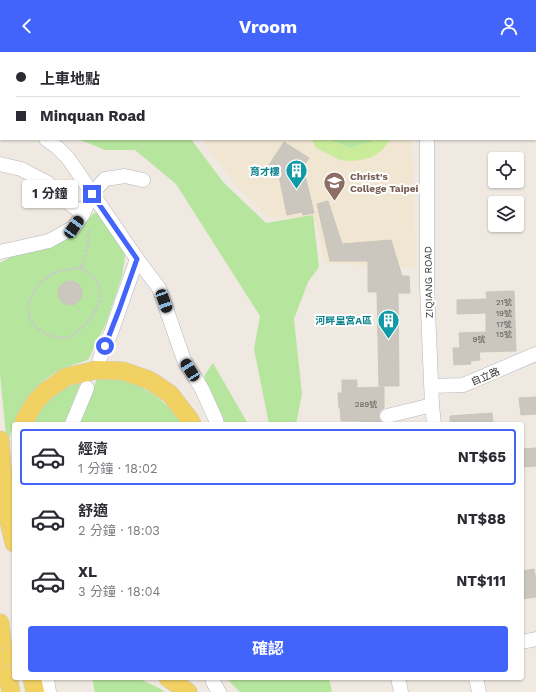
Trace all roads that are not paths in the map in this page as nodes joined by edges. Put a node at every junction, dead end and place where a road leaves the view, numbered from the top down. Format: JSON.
{"nodes":[{"id":1,"x":47,"y":140,"type":"edge"},
{"id":2,"x":427,"y":140,"type":"edge"},
{"id":3,"x":0,"y":164,"type":"edge"},
{"id":4,"x":143,"y":180,"type":"dead end"},
{"id":5,"x":92,"y":194,"type":"junction"},
{"id":6,"x":83,"y":214,"type":"junction"},
{"id":7,"x":0,"y":252,"type":"edge"},
{"id":8,"x":137,"y":259,"type":"junction"},
{"id":9,"x":536,"y":354,"type":"edge"},
{"id":10,"x":100,"y":358,"type":"dead end"},
{"id":11,"x":432,"y":386,"type":"junction"},
{"id":12,"x":87,"y":388,"type":"dead end"},
{"id":13,"x":432,"y":405,"type":"junction"},
{"id":14,"x":387,"y":416,"type":"dead end"},
{"id":15,"x":24,"y":422,"type":"edge"},
{"id":16,"x":73,"y":422,"type":"edge"},
{"id":17,"x":191,"y":422,"type":"edge"},
{"id":18,"x":216,"y":422,"type":"edge"},
{"id":19,"x":434,"y":422,"type":"edge"},
{"id":20,"x":0,"y":440,"type":"edge"},
{"id":21,"x":12,"y":534,"type":"edge"},
{"id":22,"x":0,"y":623,"type":"edge"},
{"id":23,"x":536,"y":639,"type":"edge"},
{"id":24,"x":524,"y":642,"type":"edge"},
{"id":25,"x":6,"y":661,"type":"edge"},
{"id":26,"x":35,"y":680,"type":"edge"},
{"id":27,"x":171,"y":680,"type":"edge"},
{"id":28,"x":213,"y":680,"type":"edge"},
{"id":29,"x":398,"y":680,"type":"edge"},
{"id":30,"x":476,"y":680,"type":"edge"},
{"id":31,"x":46,"y":689,"type":"edge"},
{"id":32,"x":10,"y":692,"type":"edge"},
{"id":33,"x":188,"y":692,"type":"edge"},
{"id":34,"x":219,"y":692,"type":"edge"},
{"id":35,"x":401,"y":692,"type":"edge"},
{"id":36,"x":479,"y":692,"type":"edge"}],
"edges":[{"from":1,"to":5,"type":"street"},
{"from":2,"to":11,"type":"street","name":"ZIQIANG ROAD"},
{"from":3,"to":6,"type":"street"},
{"from":4,"to":5,"type":"street"},
{"from":5,"to":6,"type":"street"},
{"from":5,"to":8,"type":"street"},
{"from":6,"to":7,"type":"street"},
{"from":8,"to":10,"type":"street"},
{"from":8,"to":18,"type":"street"},
{"from":9,"to":11,"type":"street","name":"自立路"},
{"from":11,"to":13,"type":"street","name":"ZIQIANG ROAD"},
{"from":12,"to":16,"type":"street"},
{"from":13,"to":14,"type":"street"},
{"from":13,"to":19,"type":"street","name":"ZIQIANG ROAD"},
{"from":15,"to":17,"type":"main road"},
{"from":20,"to":21,"type":"main road"},
{"from":22,"to":25,"type":"main road"},
{"from":23,"to":24,"type":"street"},
{"from":25,"to":32,"type":"main road"},
{"from":26,"to":31,"type":"main road"},
{"from":27,"to":33,"type":"main road"},
{"from":28,"to":34,"type":"street"},
{"from":29,"to":35,"type":"street"},
{"from":30,"to":36,"type":"street"}]}
